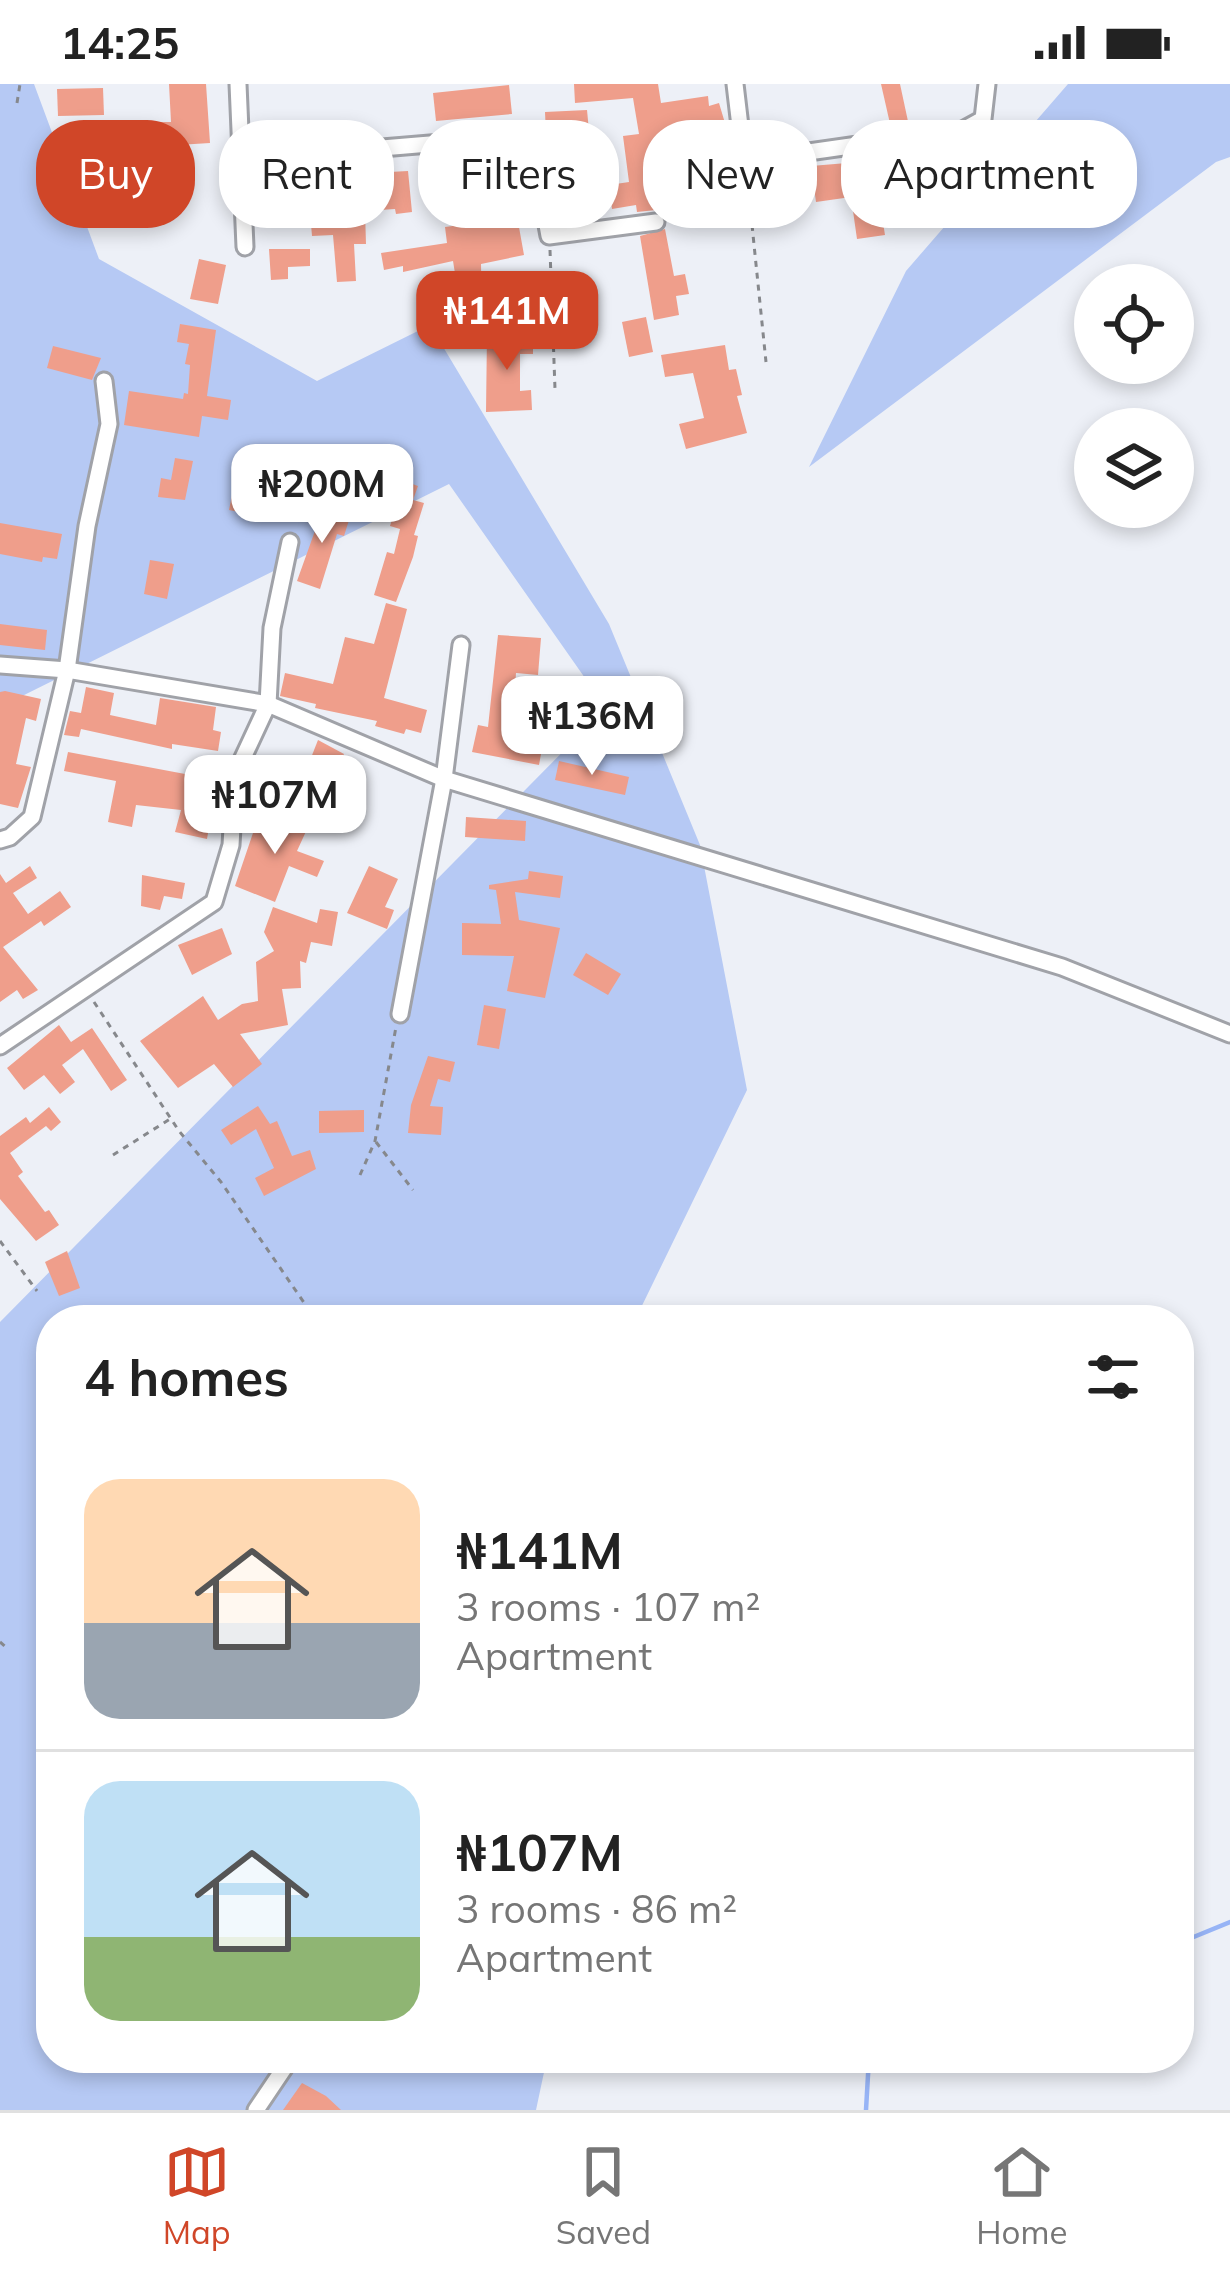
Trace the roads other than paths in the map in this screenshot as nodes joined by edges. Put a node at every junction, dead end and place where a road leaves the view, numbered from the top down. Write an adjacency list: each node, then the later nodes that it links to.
1 (238, 84): 8 (street)
2 (735, 84): 4 (street)
3 (987, 84): 6 (street)
4 (740, 120)
5 (394, 147): 7 (street)
6 (817, 151)
7 (643, 223)
8 (245, 247)
9 (104, 381): 13 (street)
10 (290, 542): 14 (street)
11 (461, 645): 15 (street)
12 (0, 665): 13 (street)
13 (67, 670): 14 (street); 16 (street)
14 (268, 704): 15 (street); 19 (street)
15 (444, 779): 17 (street); 18 (street)
16 (0, 840)
17 (400, 1014)
18 (1230, 1034)
19 (0, 1046)
20 (281, 2073): 21 (street)
21 (256, 2110)

